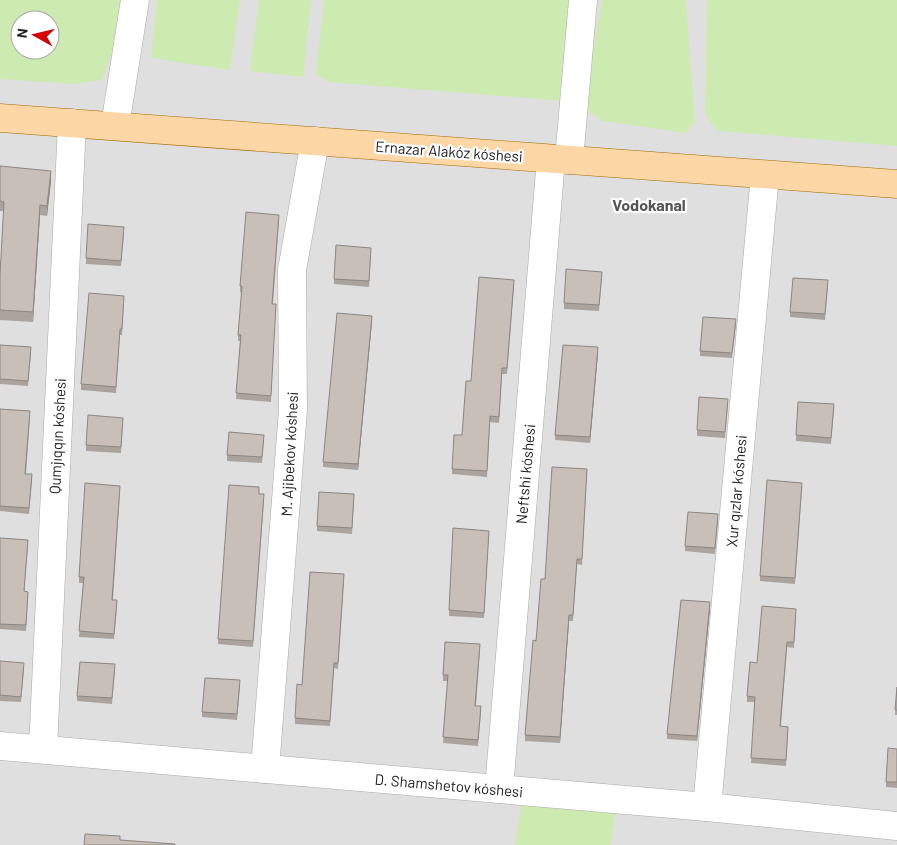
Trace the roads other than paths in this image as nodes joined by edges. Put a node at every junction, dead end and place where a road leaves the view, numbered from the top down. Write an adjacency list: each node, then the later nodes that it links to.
1 (135, 0): 5 (street)
2 (583, 0): 7 (street, Neftshi kóshesi)
3 (0, 118): 4 (main road, Ernazar Alakóz kóshesi)
4 (72, 123): 5 (main road, Ernazar Alakóz kóshesi); 11 (street, Qumjıqqın kóshesi)
5 (115, 126): 6 (main road, Ernazar Alakóz kóshesi)
6 (315, 141): 7 (main road, Ernazar Alakóz kóshesi); 12 (street, M. Ajibekov kóshesi)
7 (560, 160): 8 (main road, Ernazar Alakóz kóshesi); 13 (street, Neftshi kóshesi)
8 (765, 175): 9 (main road, Ernazar Alakóz kóshesi); 14 (street, Xur qızlar kóshesi)
9 (897, 184)
10 (0, 746): 11 (street, D. Shamshetov kóshesi)
11 (43, 749): 12 (street, D. Shamshetov kóshesi)
12 (266, 769): 13 (street, D. Shamshetov kóshesi)
13 (499, 789): 14 (street, D. Shamshetov kóshesi)
14 (707, 807): 15 (street, D. Shamshetov kóshesi)
15 (897, 826)

